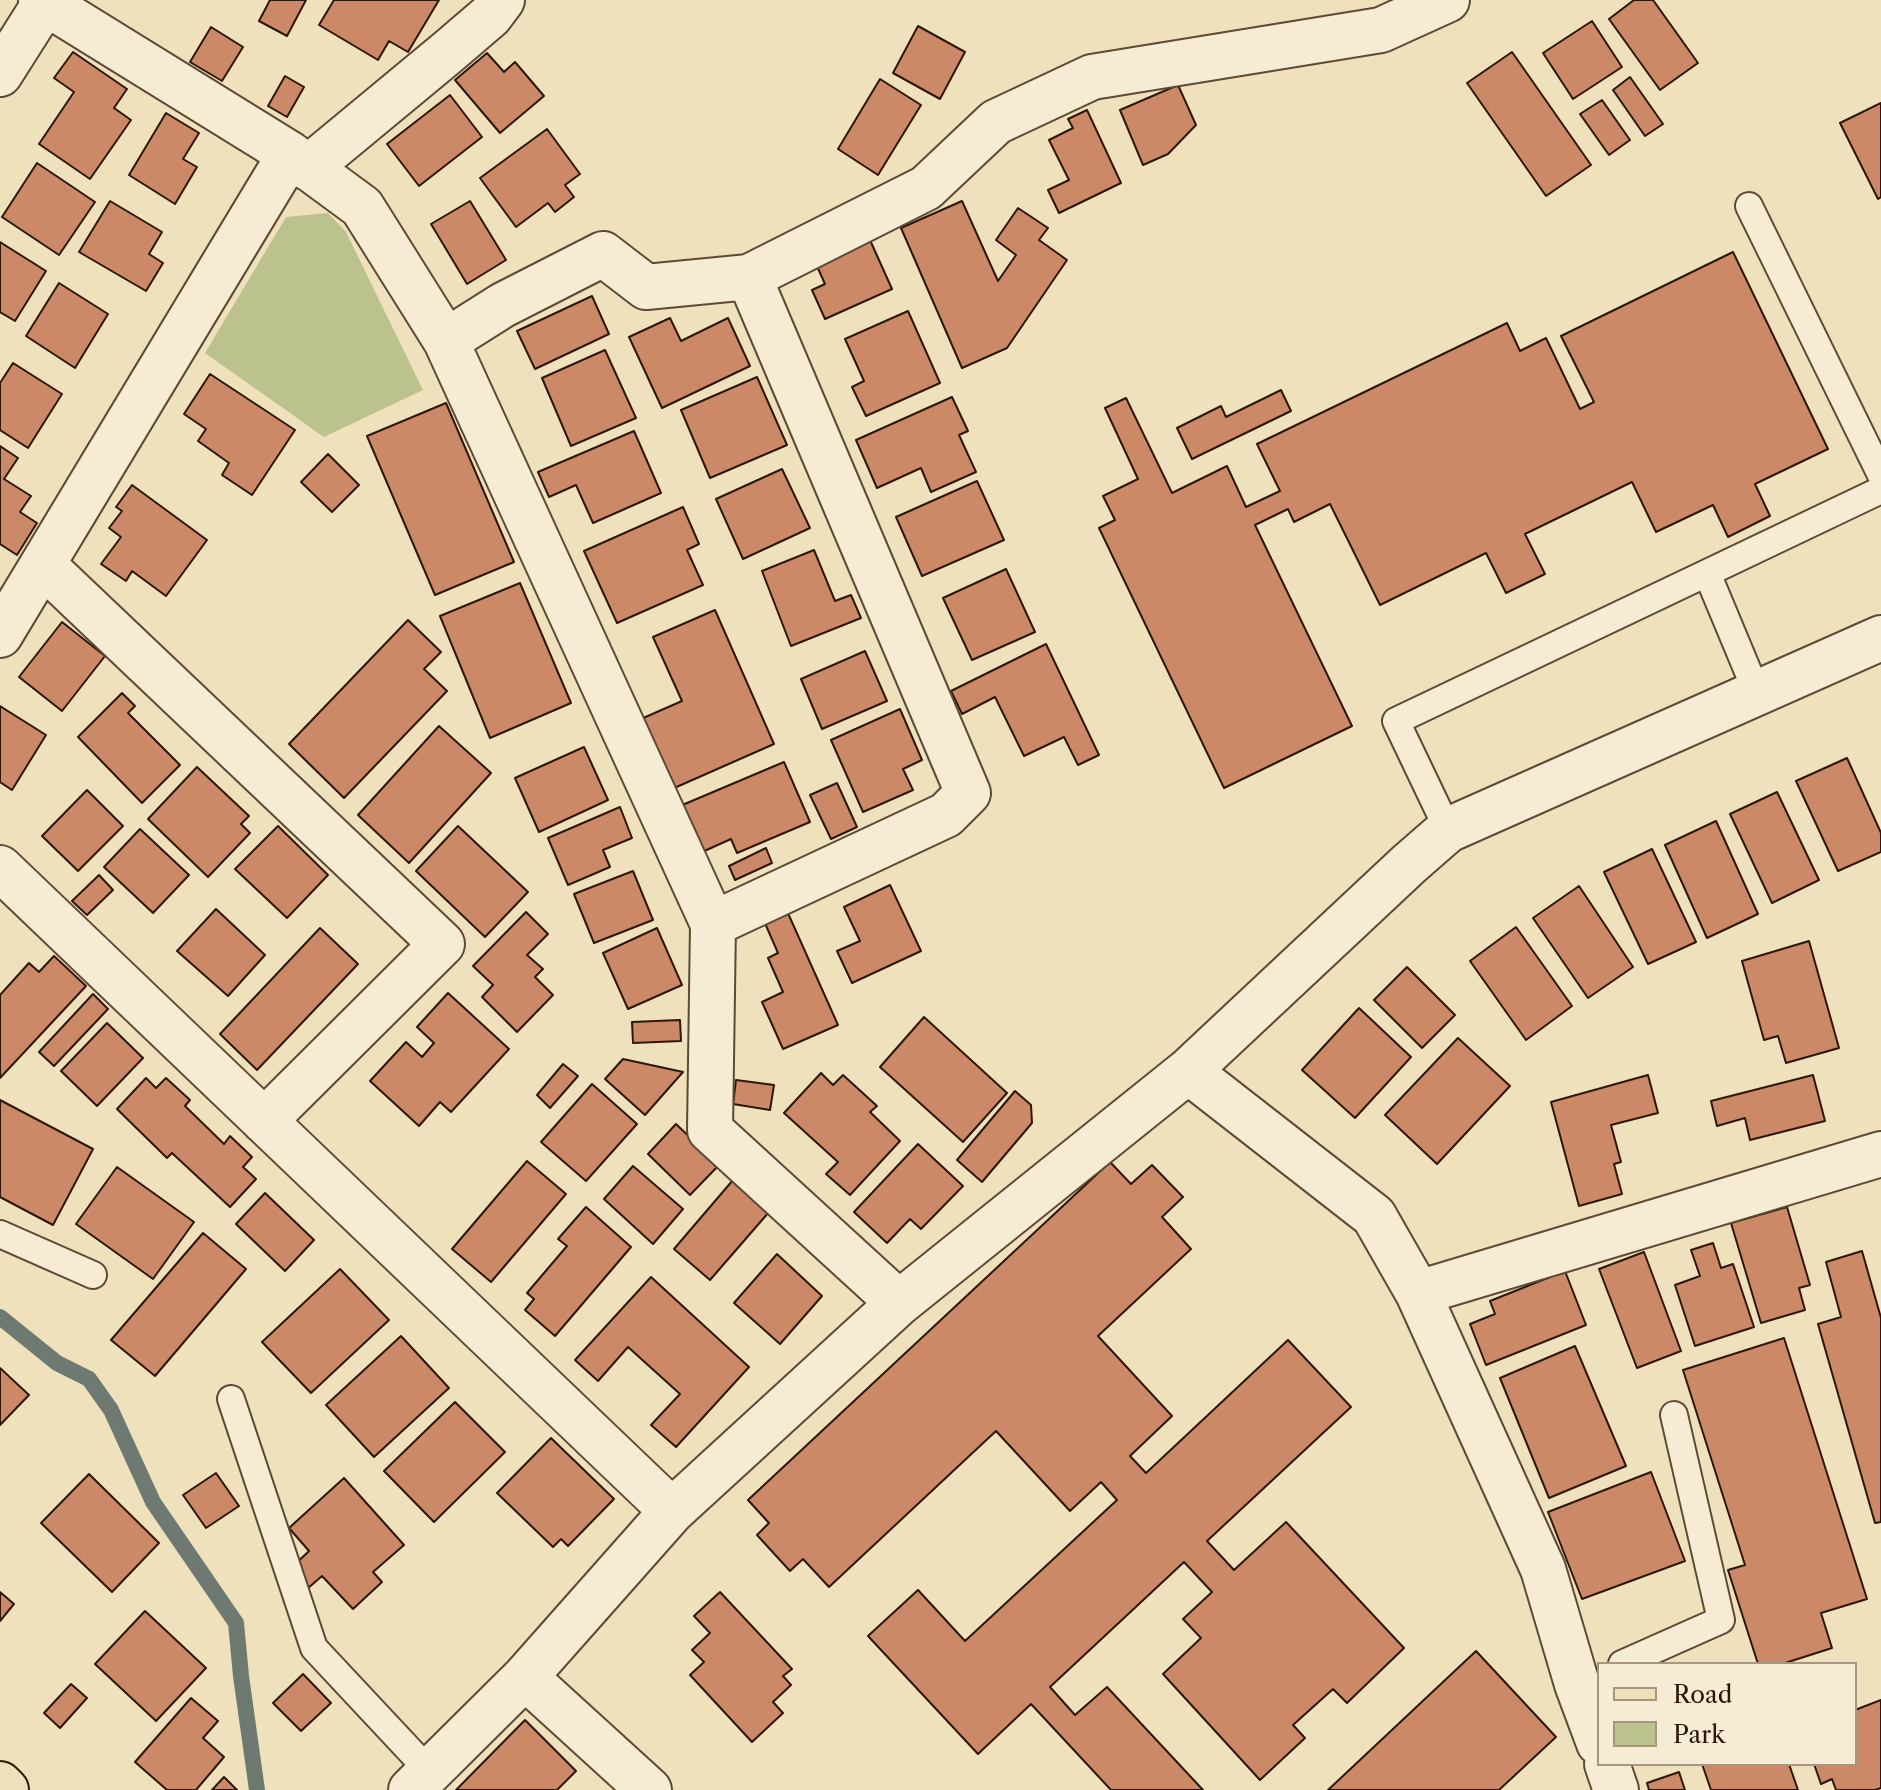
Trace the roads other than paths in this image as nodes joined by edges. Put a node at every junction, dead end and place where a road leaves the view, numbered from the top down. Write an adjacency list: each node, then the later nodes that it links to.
1 (502, 0): 5 (street)
2 (1447, 0): 7 (street)
3 (43, 1): 4 (street); 5 (street)
4 (0, 74)
5 (299, 161): 8 (street); 11 (street)
6 (1749, 206): 9 (lane)
7 (749, 277): 8 (street); 18 (street)
8 (446, 341): 18 (street)
9 (1881, 475)
10 (1881, 490): 12 (lane)
11 (43, 565): 13 (street); 20 (street)
12 (1707, 573): 15 (lane); 16 (lane)
13 (0, 635)
14 (1881, 638): 15 (street)
15 (1757, 693): 16 (street)
16 (1448, 830): 19 (street)
17 (0, 868): 20 (street)
18 (713, 924): 25 (street)
19 (1188, 1071): 24 (street); 25 (street)
20 (264, 1121): 28 (street)
21 (1881, 1154): 24 (street)
22 (0, 1234): 23 (lane)
23 (93, 1275)
24 (1418, 1293): 31 (street)
25 (899, 1303): 28 (street)
26 (231, 1399): 34 (lane)
27 (1674, 1415): 29 (lane)
28 (672, 1511): 30 (street)
29 (1626, 1662)
30 (525, 1677): 34 (street); 37 (street)
31 (1588, 1679): 32 (street)
32 (1597, 1731)
33 (1608, 1766): 38 (street)
34 (420, 1781)
35 (0, 1784): 36 (main road)
36 (6, 1790)
37 (649, 1790)
38 (1616, 1790)

